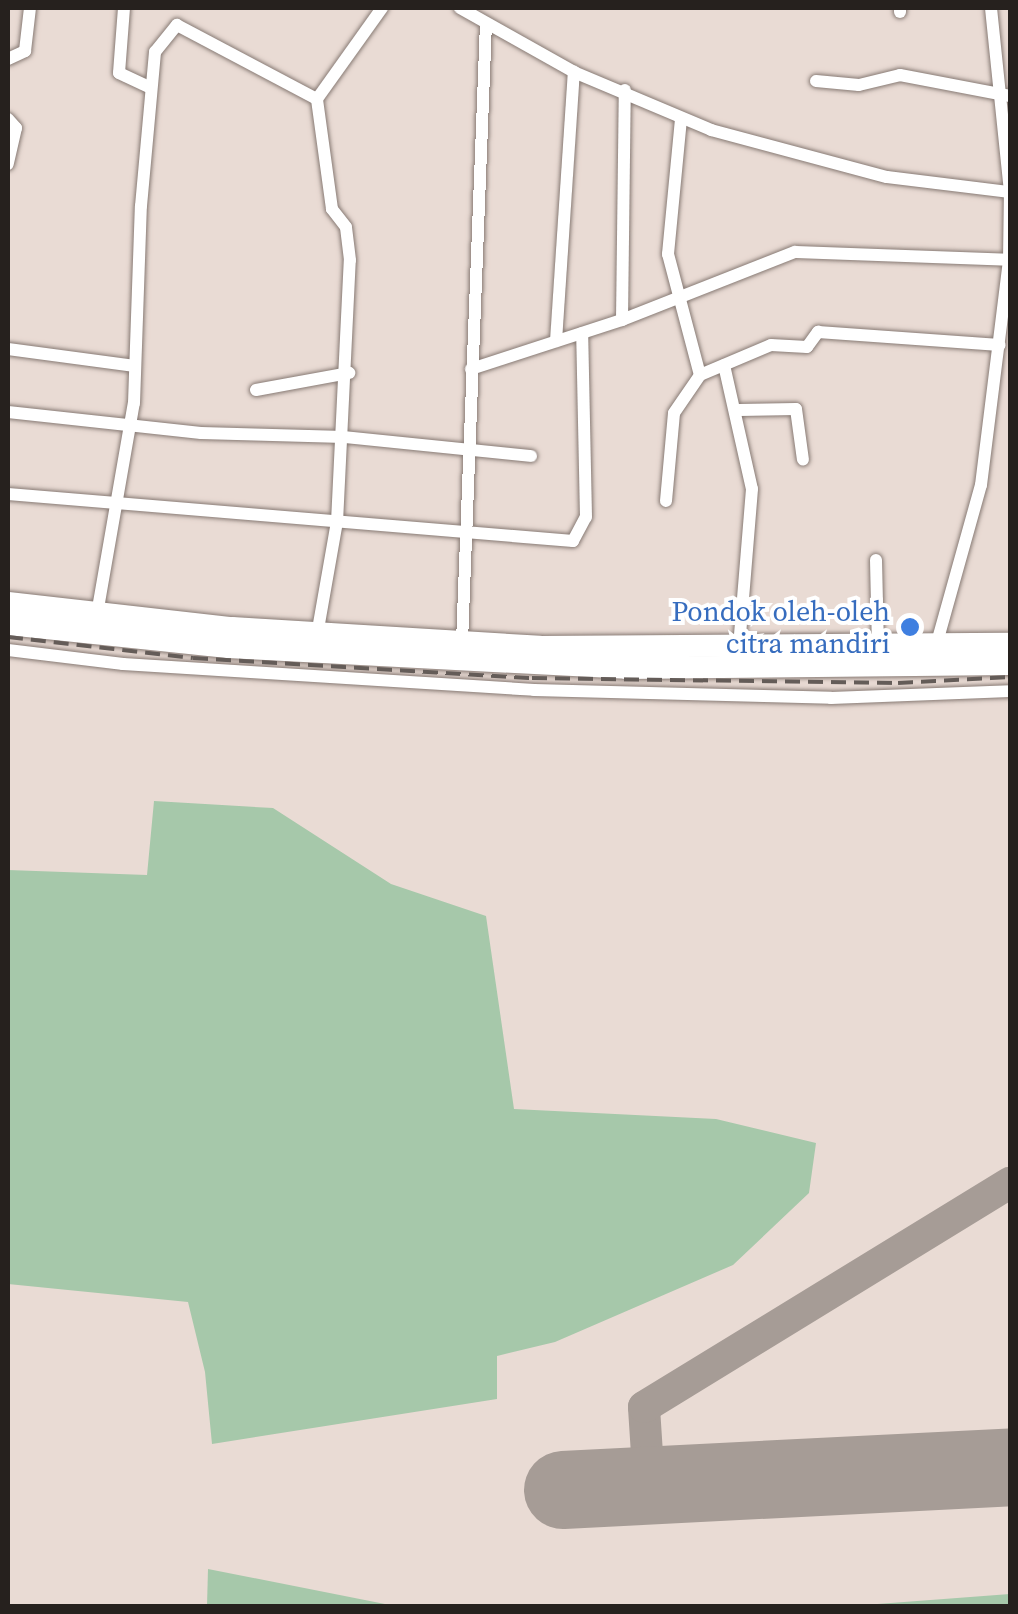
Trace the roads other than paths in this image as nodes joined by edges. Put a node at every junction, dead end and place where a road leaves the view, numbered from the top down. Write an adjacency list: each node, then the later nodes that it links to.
1 (30, 8): 7 (street)
2 (124, 8): 10 (street)
3 (382, 8): 13 (street)
4 (460, 8): 6 (street)
5 (991, 8): 12 (street)
6 (484, 17): 8 (street); 27 (street)
7 (8, 60)
8 (574, 72): 11 (street); 22 (street)
9 (816, 81): 12 (street)
10 (149, 87): 13 (street); 26 (street)
11 (624, 90): 15 (street); 20 (street)
12 (1007, 96): 17 (street)
13 (317, 99): 28 (street)
14 (8, 118): 16 (street)
15 (681, 119): 17 (street); 19 (street)
16 (8, 164)
17 (1010, 192): 18 (street)
18 (1009, 260): 19 (street); 23 (street)
19 (675, 296): 20 (street); 29 (street)
20 (622, 320): 21 (street)
21 (582, 333): 22 (street); 42 (street)
22 (556, 342): 27 (street)
23 (1000, 346): 25 (street); 51 (street)
24 (8, 350): 26 (street)
25 (724, 365): 29 (street); 31 (street)
26 (134, 366): 33 (street)
27 (471, 368): 35 (street)
28 (348, 373): 30 (street); 34 (street)
29 (700, 375): 39 (street)
30 (256, 390)
31 (739, 410): 37 (street); 53 (street)
32 (8, 412): 33 (street)
33 (130, 421): 34 (street); 40 (street)
34 (344, 437): 35 (street); 41 (street)
35 (469, 449): 36 (street); 42 (street)
36 (531, 456)
37 (803, 460)
38 (8, 494): 40 (street)
39 (666, 501)
40 (115, 507): 41 (street); 45 (street)
41 (338, 522): 42 (street); 48 (street)
42 (468, 532): 49 (street)
43 (876, 560): 54 (street)
44 (8, 603): 46 (highway)
45 (97, 614): 46 (highway); 48 (highway)
46 (42, 618): 47 (highway); 55 (highway)
47 (8, 624)
48 (317, 635): 49 (highway)
49 (462, 642): 55 (highway)
50 (1010, 644): 51 (highway)
51 (936, 647): 54 (highway)
52 (8, 650): 59 (street)
53 (738, 650): 54 (highway); 55 (highway)
54 (878, 650)
55 (538, 656): 57 (highway)
56 (1010, 664): 57 (highway)
57 (899, 668): 59 (street)
58 (1010, 692): 59 (street)
59 (898, 697)

